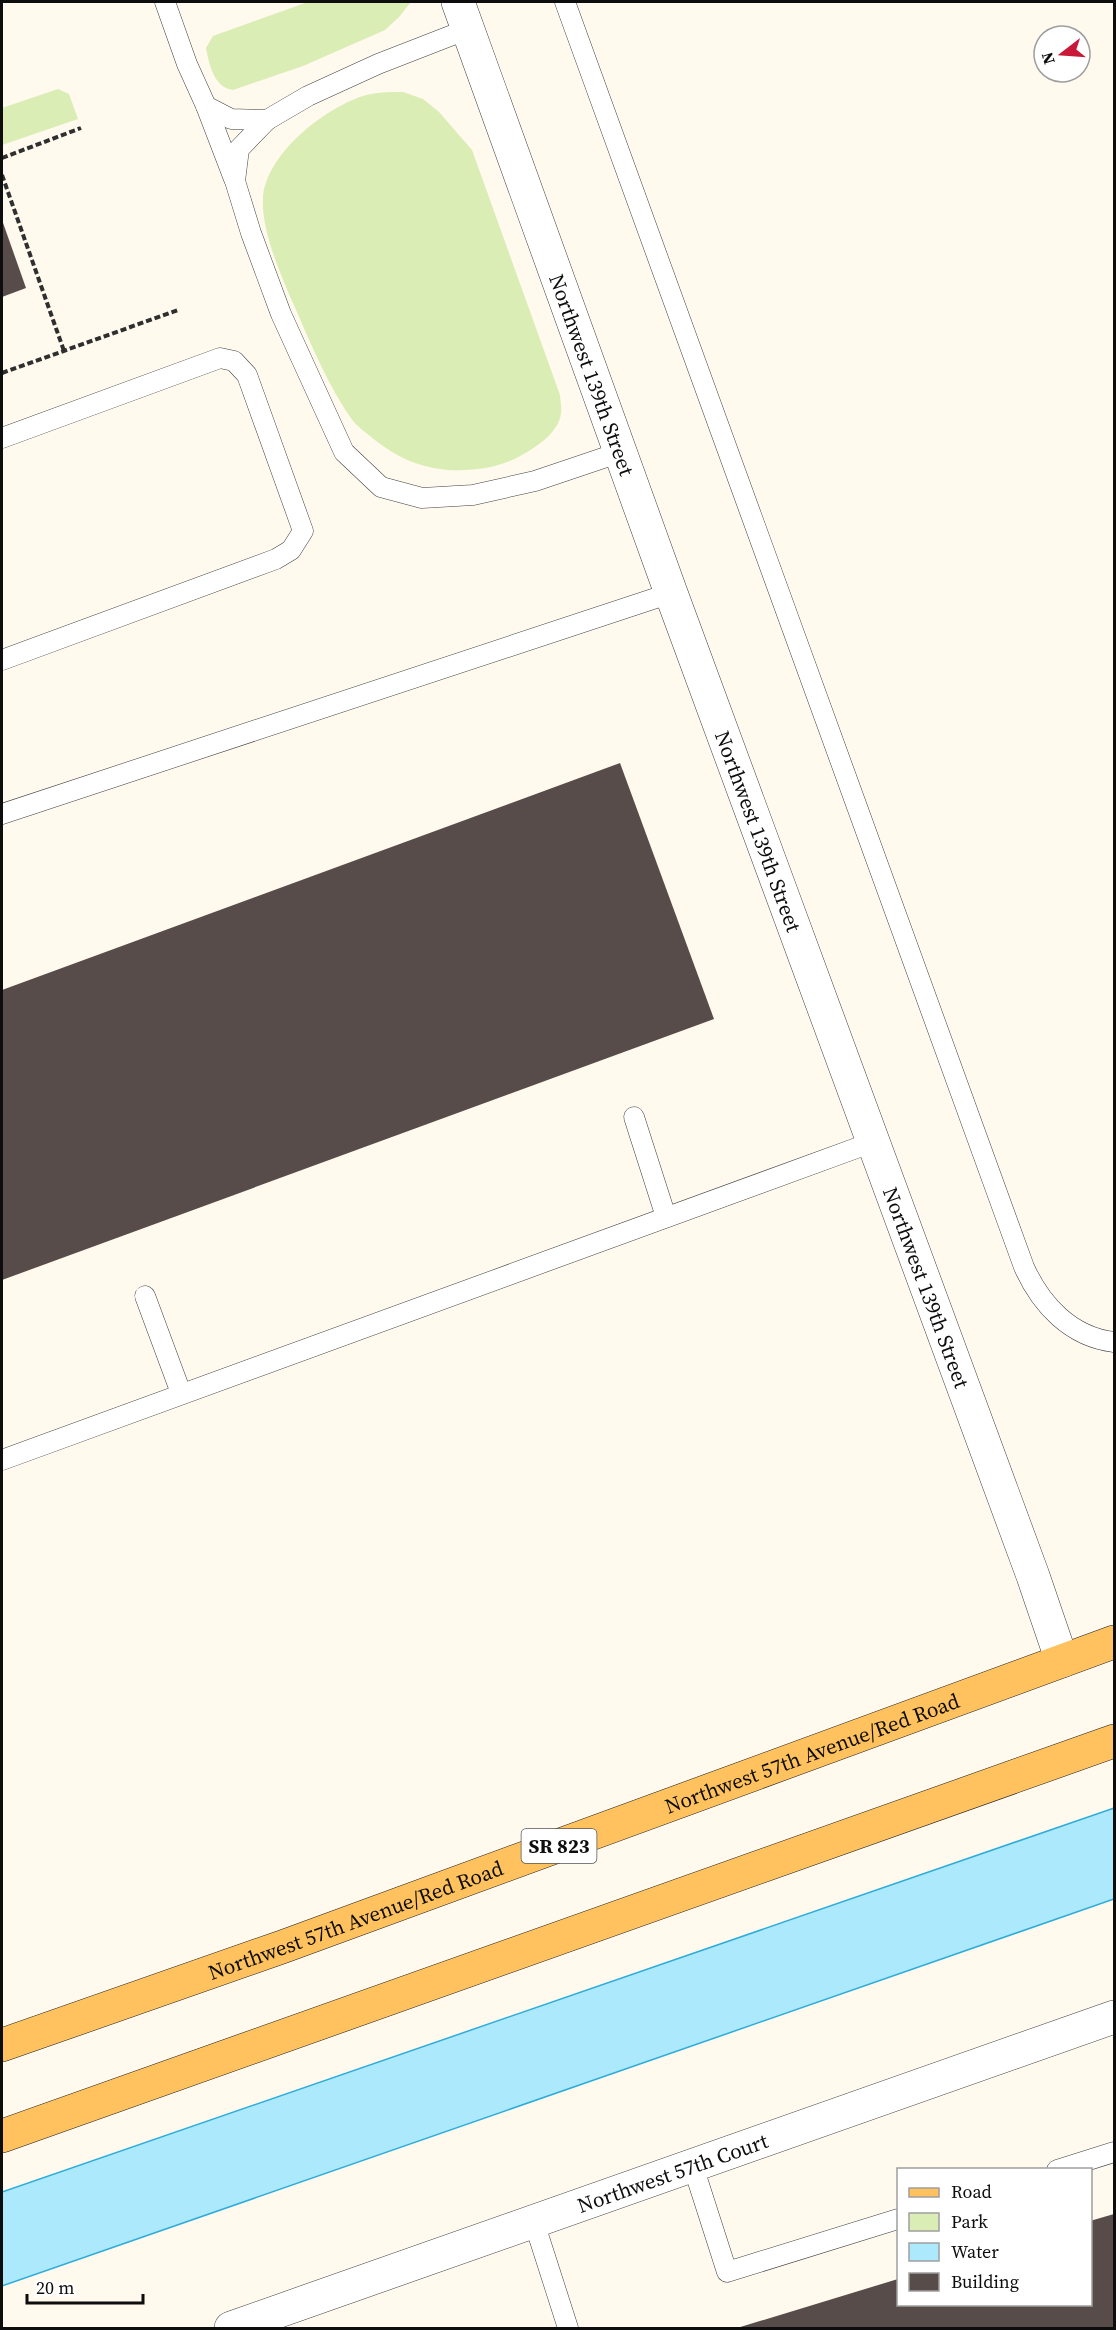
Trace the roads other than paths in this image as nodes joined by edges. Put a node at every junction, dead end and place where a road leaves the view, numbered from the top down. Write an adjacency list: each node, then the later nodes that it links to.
1 (165, 2): 4 (lane)
2 (565, 2): 16 (lane)
3 (463, 15): 5 (lane); 8 (street, Northwest 139th Street)
4 (206, 106): 5 (lane); 6 (lane)
5 (267, 120): 6 (lane)
6 (235, 182): 8 (lane)
7 (2, 438): 10 (lane)
8 (621, 452): 9 (street, Northwest 139th Street)
9 (671, 593): 11 (lane); 13 (street, Northwest 139th Street)
10 (2, 660)
11 (2, 814)
12 (634, 1117): 14 (lane)
13 (873, 1142): 14 (lane); 20 (street, Northwest 139th Street)
14 (666, 1217): 17 (lane)
15 (145, 1296): 17 (lane)
16 (1114, 1342)
17 (181, 1393): 18 (lane)
18 (2, 1460)
19 (1114, 1642): 20 (main road, Northwest 57th Avenue/Red Road / SR 823)
20 (1062, 1661): 23 (main road, Northwest 57th Avenue/Red Road / SR 823)
21 (1114, 1742): 24 (main road)
22 (1114, 2017): 26 (street, Northwest 57th Court)
23 (2, 2045)
24 (2, 2136)
25 (1114, 2152): 27 (lane)
26 (693, 2166): 28 (lane); 29 (street, Northwest 57th Court)
27 (1060, 2168)
28 (897, 2219)
29 (534, 2222): 30 (street, Northwest 57th Court); 31 (lane)
30 (231, 2328)
31 (568, 2328)

